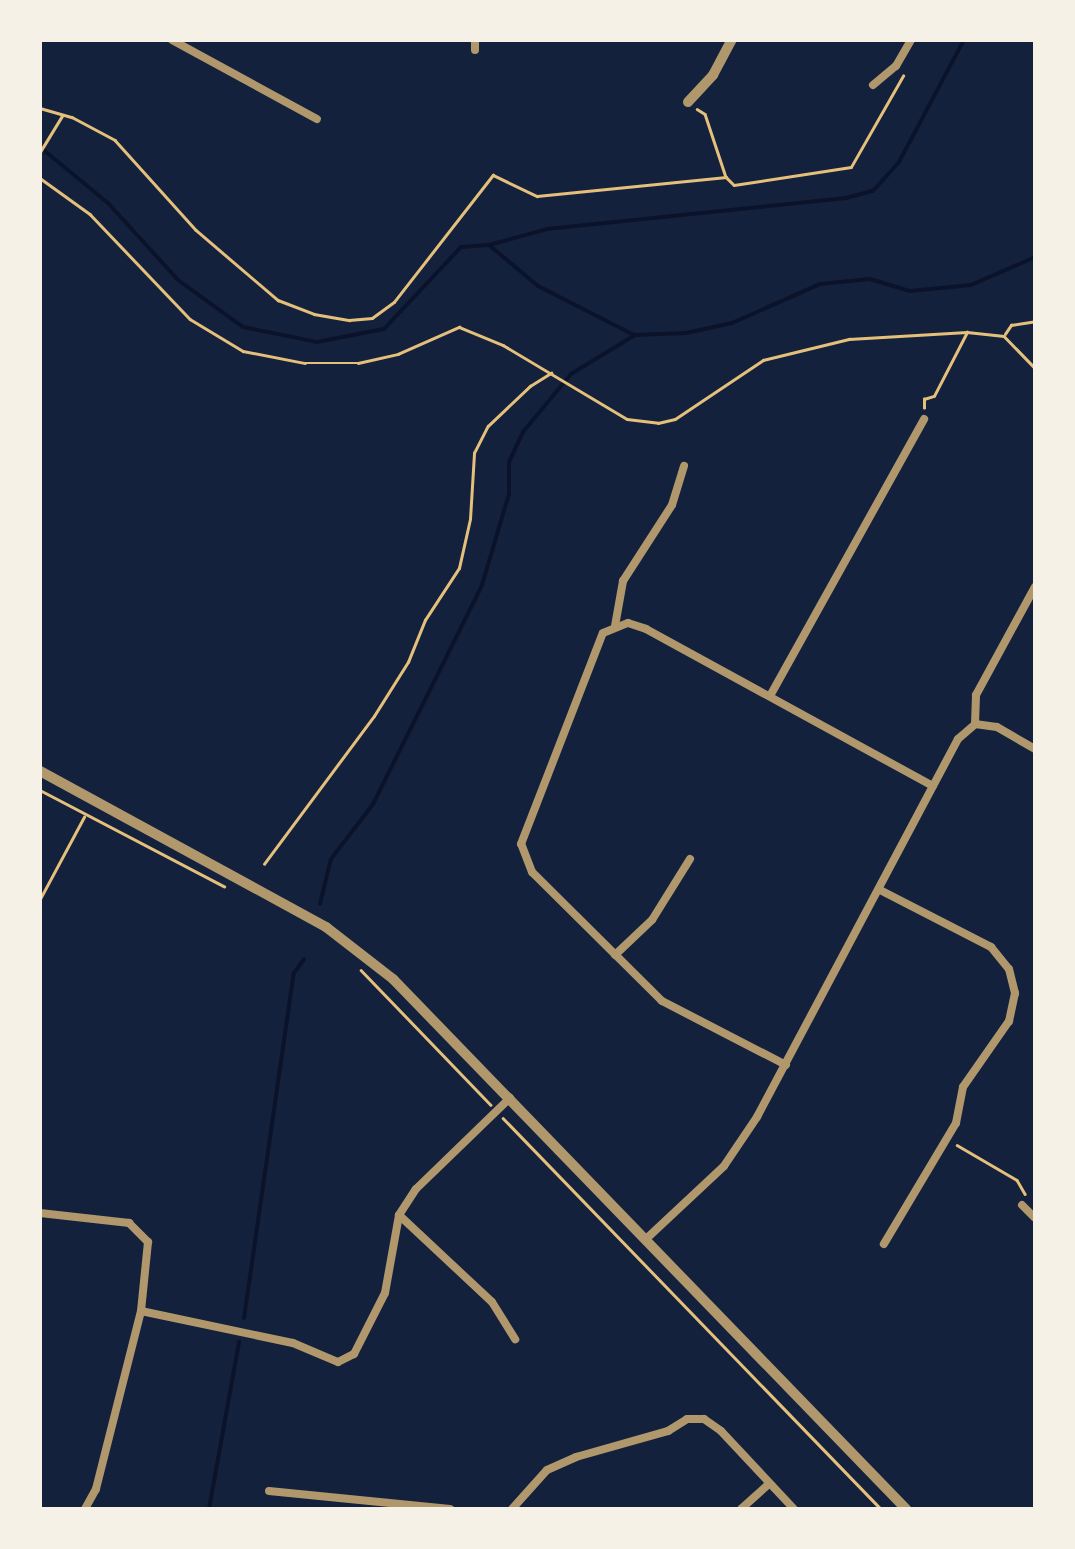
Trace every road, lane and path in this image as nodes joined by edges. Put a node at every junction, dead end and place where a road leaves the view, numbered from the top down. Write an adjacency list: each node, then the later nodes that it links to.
1 (172, 40): 9 (street)
2 (732, 40): 6 (street)
3 (911, 40): 5 (street)
4 (906, 70): 11 (path)
5 (873, 85)
6 (688, 102): 11 (path)
7 (40, 108): 8 (path)
8 (63, 115): 10 (path); 11 (path)
9 (317, 119)
10 (40, 152)
11 (726, 177)
12 (40, 178): 17 (path)
13 (1035, 321): 15 (path)
14 (967, 332): 15 (path); 17 (path); 18 (path)
15 (1004, 336): 16 (path)
16 (1035, 368)
17 (552, 372): 30 (path)
18 (924, 420): 22 (street)
19 (684, 466): 21 (street)
20 (1035, 587): 23 (street)
21 (616, 626): 22 (street); 34 (street)
22 (770, 696): 26 (street)
23 (975, 724): 24 (street); 26 (street)
24 (1035, 749)
25 (40, 771): 37 (street)
26 (933, 786): 32 (street)
27 (40, 790): 28 (path)
28 (85, 814): 31 (path); 33 (path)
29 (690, 859): 34 (street)
30 (264, 864)
31 (231, 887)
32 (880, 890): 36 (street); 39 (street)
33 (40, 900)
34 (615, 955): 36 (street)
35 (358, 967): 38 (path)
36 (786, 1065): 44 (street)
37 (510, 1098): 38 (street); 44 (street)
38 (497, 1111): 42 (street); 57 (path)
39 (946, 1138): 40 (path); 45 (street)
40 (1022, 1205): 43 (street)
41 (40, 1213): 46 (street)
42 (399, 1215): 46 (street); 47 (street)
43 (1035, 1218)
44 (645, 1240): 58 (street)
45 (884, 1244)
46 (141, 1311): 51 (street)
47 (515, 1339)
48 (769, 1484): 54 (street); 55 (street); 56 (street)
49 (269, 1491): 50 (street)
50 (345, 1498): 52 (street); 53 (street)
51 (86, 1509)
52 (340, 1509)
53 (446, 1509)
54 (512, 1509)
55 (741, 1509)
56 (794, 1509)
57 (881, 1509)
58 (906, 1509)

